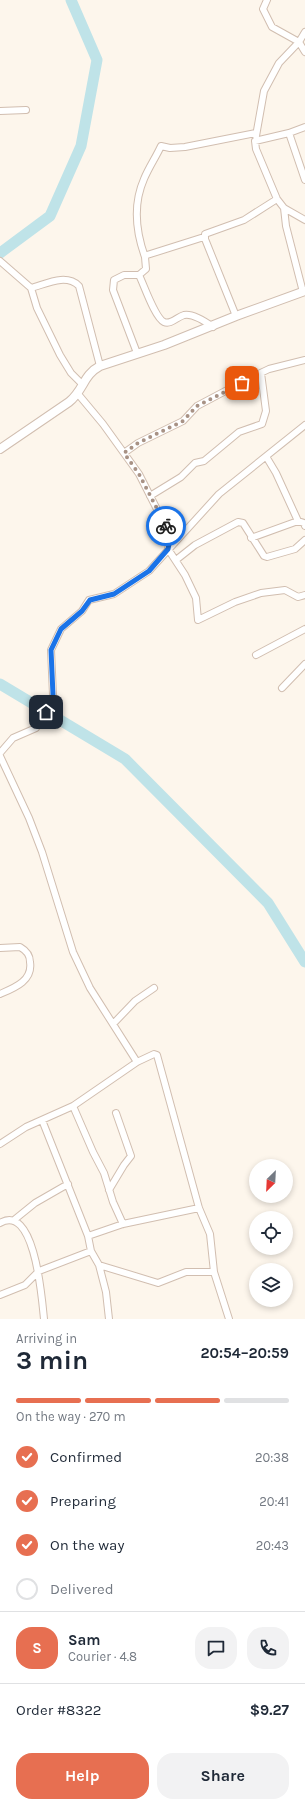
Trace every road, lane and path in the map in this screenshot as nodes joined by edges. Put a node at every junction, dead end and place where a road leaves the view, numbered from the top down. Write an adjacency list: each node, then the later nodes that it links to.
1 (267, 0): 3 (street)
2 (305, 32): 3 (street)
3 (299, 42): 4 (street); 8 (street)
4 (305, 52)
5 (26, 110): 6 (street)
6 (0, 111)
7 (305, 127): 9 (street)
8 (256, 133): 10 (street); 16 (street)
9 (289, 133): 10 (street); 11 (street)
10 (255, 141): 12 (street)
11 (305, 180)
12 (277, 199): 13 (street); 15 (street)
13 (284, 208): 14 (street); 20 (street)
14 (305, 220)
15 (204, 237): 16 (street); 21 (street)
16 (145, 258): 18 (street)
17 (0, 261): 19 (street)
18 (139, 275): 22 (street); 23 (street)
19 (31, 288): 25 (street); 27 (street)
20 (304, 291): 21 (street)
21 (236, 316): 22 (street)
22 (213, 326): 23 (street)
23 (137, 353): 25 (street)
24 (305, 360): 26 (street)
25 (100, 366): 27 (street)
26 (261, 373): 31 (street); 33 (street)
27 (83, 385): 28 (street)
28 (78, 394): 30 (street); 31 (street)
29 (304, 428): 32 (street)
30 (0, 449)
31 (124, 453): 33 (street)
32 (267, 458): 34 (street); 37 (street)
33 (150, 496): 37 (street)
34 (303, 523): 35 (street)
35 (251, 538): 36 (street); 38 (street)
36 (305, 540)
37 (168, 549): 38 (street); 44 (street)
38 (176, 560): 39 (street)
39 (305, 596)
40 (305, 629): 41 (street)
41 (256, 655)
42 (305, 664): 43 (street)
43 (282, 688)
44 (0, 753)
45 (0, 756): 49 (street)
46 (0, 948): 48 (street)
47 (154, 988): 49 (street)
48 (0, 994)
49 (113, 1024): 50 (street)
50 (137, 1062): 51 (street); 57 (street)
51 (74, 1106): 53 (street); 56 (street)
52 (116, 1113): 56 (street)
53 (42, 1120): 54 (street); 55 (street)
54 (0, 1144)
55 (68, 1184): 58 (street); 61 (street)
56 (109, 1190): 60 (street)
57 (199, 1208): 60 (street); 65 (street)
58 (14, 1220): 59 (street); 64 (street)
59 (0, 1222)
60 (123, 1224): 61 (street)
61 (88, 1236): 62 (street)
62 (91, 1251): 63 (street); 64 (street)
63 (99, 1265): 65 (street); 68 (street)
64 (39, 1271): 66 (street); 67 (street)
65 (214, 1272): 69 (street)
66 (0, 1295)
67 (44, 1319)
68 (109, 1319)
69 (229, 1319)

